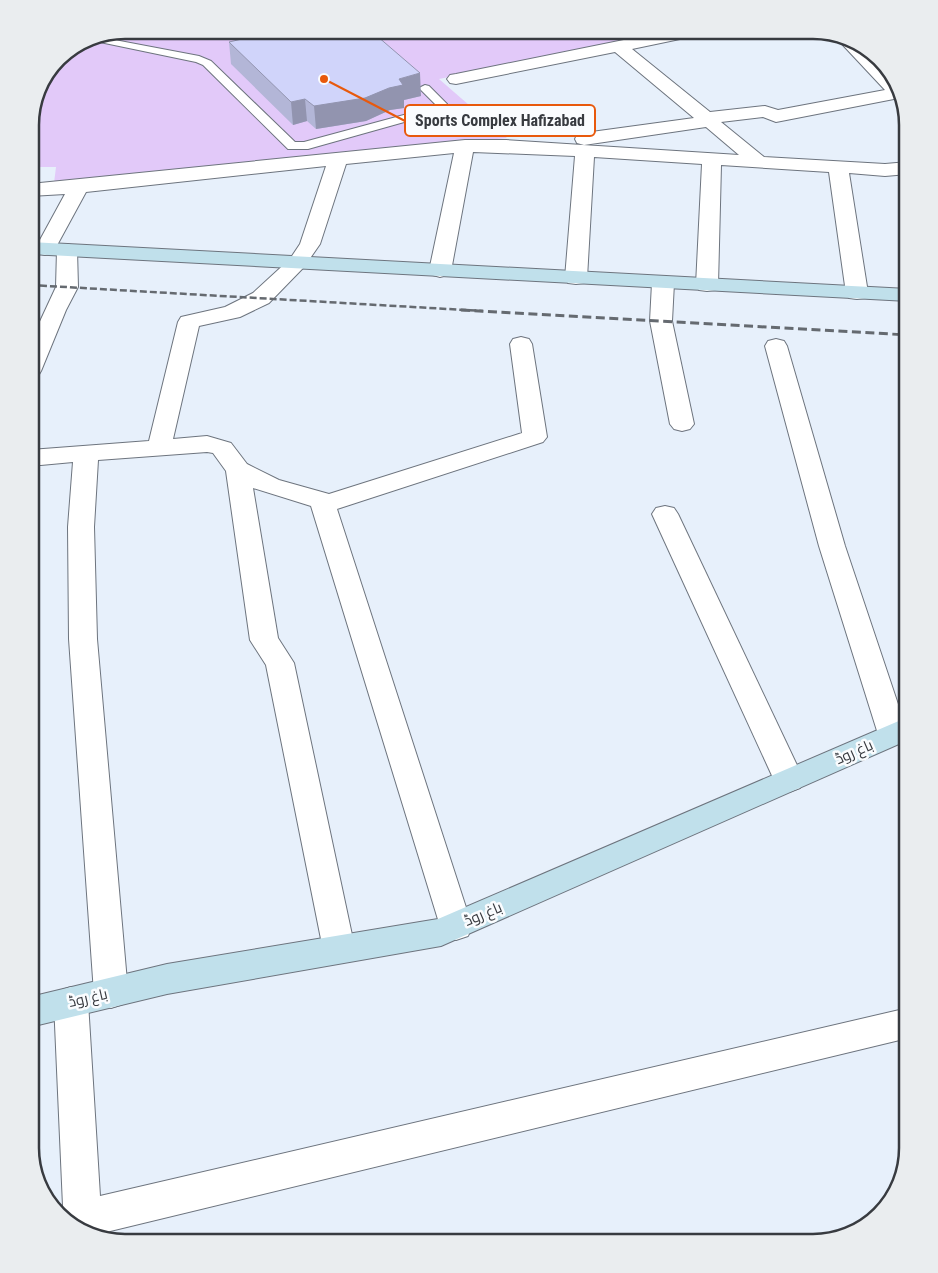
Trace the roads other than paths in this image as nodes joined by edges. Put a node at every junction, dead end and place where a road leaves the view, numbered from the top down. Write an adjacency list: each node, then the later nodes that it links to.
1 (653, 39): 3 (street)
2 (105, 41): 7 (lane)
3 (618, 46): 5 (street); 9 (street)
4 (860, 52): 6 (street)
5 (456, 79)
6 (888, 83)
7 (425, 88)
8 (894, 94): 9 (street)
9 (709, 119): 11 (street); 15 (street)
10 (465, 146): 11 (street); 14 (street); 24 (street)
11 (540, 148): 12 (street)
12 (585, 151): 13 (street); 25 (street)
13 (712, 159): 15 (street); 27 (street)
14 (338, 160): 18 (street); 23 (street)
15 (759, 162): 16 (street)
16 (838, 167): 17 (street); 28 (street)
17 (899, 169)
18 (79, 187): 19 (street); 20 (street)
19 (39, 191)
20 (39, 247)
21 (39, 248): 22 (street)
22 (67, 250): 23 (street); 32 (street)
23 (296, 263): 24 (street); 34 (street)
24 (440, 270): 25 (street)
25 (576, 278): 26 (street)
26 (663, 283): 27 (street); 33 (street)
27 (707, 285): 28 (street)
28 (857, 292): 29 (street)
29 (899, 294)
30 (521, 344): 38 (street)
31 (776, 346): 40 (street)
32 (39, 349)
33 (682, 424)
34 (159, 448): 35 (street); 37 (street)
35 (86, 453): 36 (street); 45 (street)
36 (39, 457)
37 (238, 470): 38 (street); 44 (street)
38 (322, 501): 43 (street)
39 (665, 514): 42 (street)
40 (899, 728)
41 (899, 731): 42 (street, باغ روڈ)
42 (789, 780): 43 (street, باغ روڈ)
43 (456, 926): 44 (street, باغ روڈ)
44 (339, 949): 45 (street, باغ روڈ)
45 (111, 993): 46 (street, باغ روڈ)
46 (71, 1002): 47 (street, باغ روڈ); 49 (street)
47 (39, 1010)
48 (899, 1025): 50 (street)
49 (79, 1221)
50 (83, 1223)

